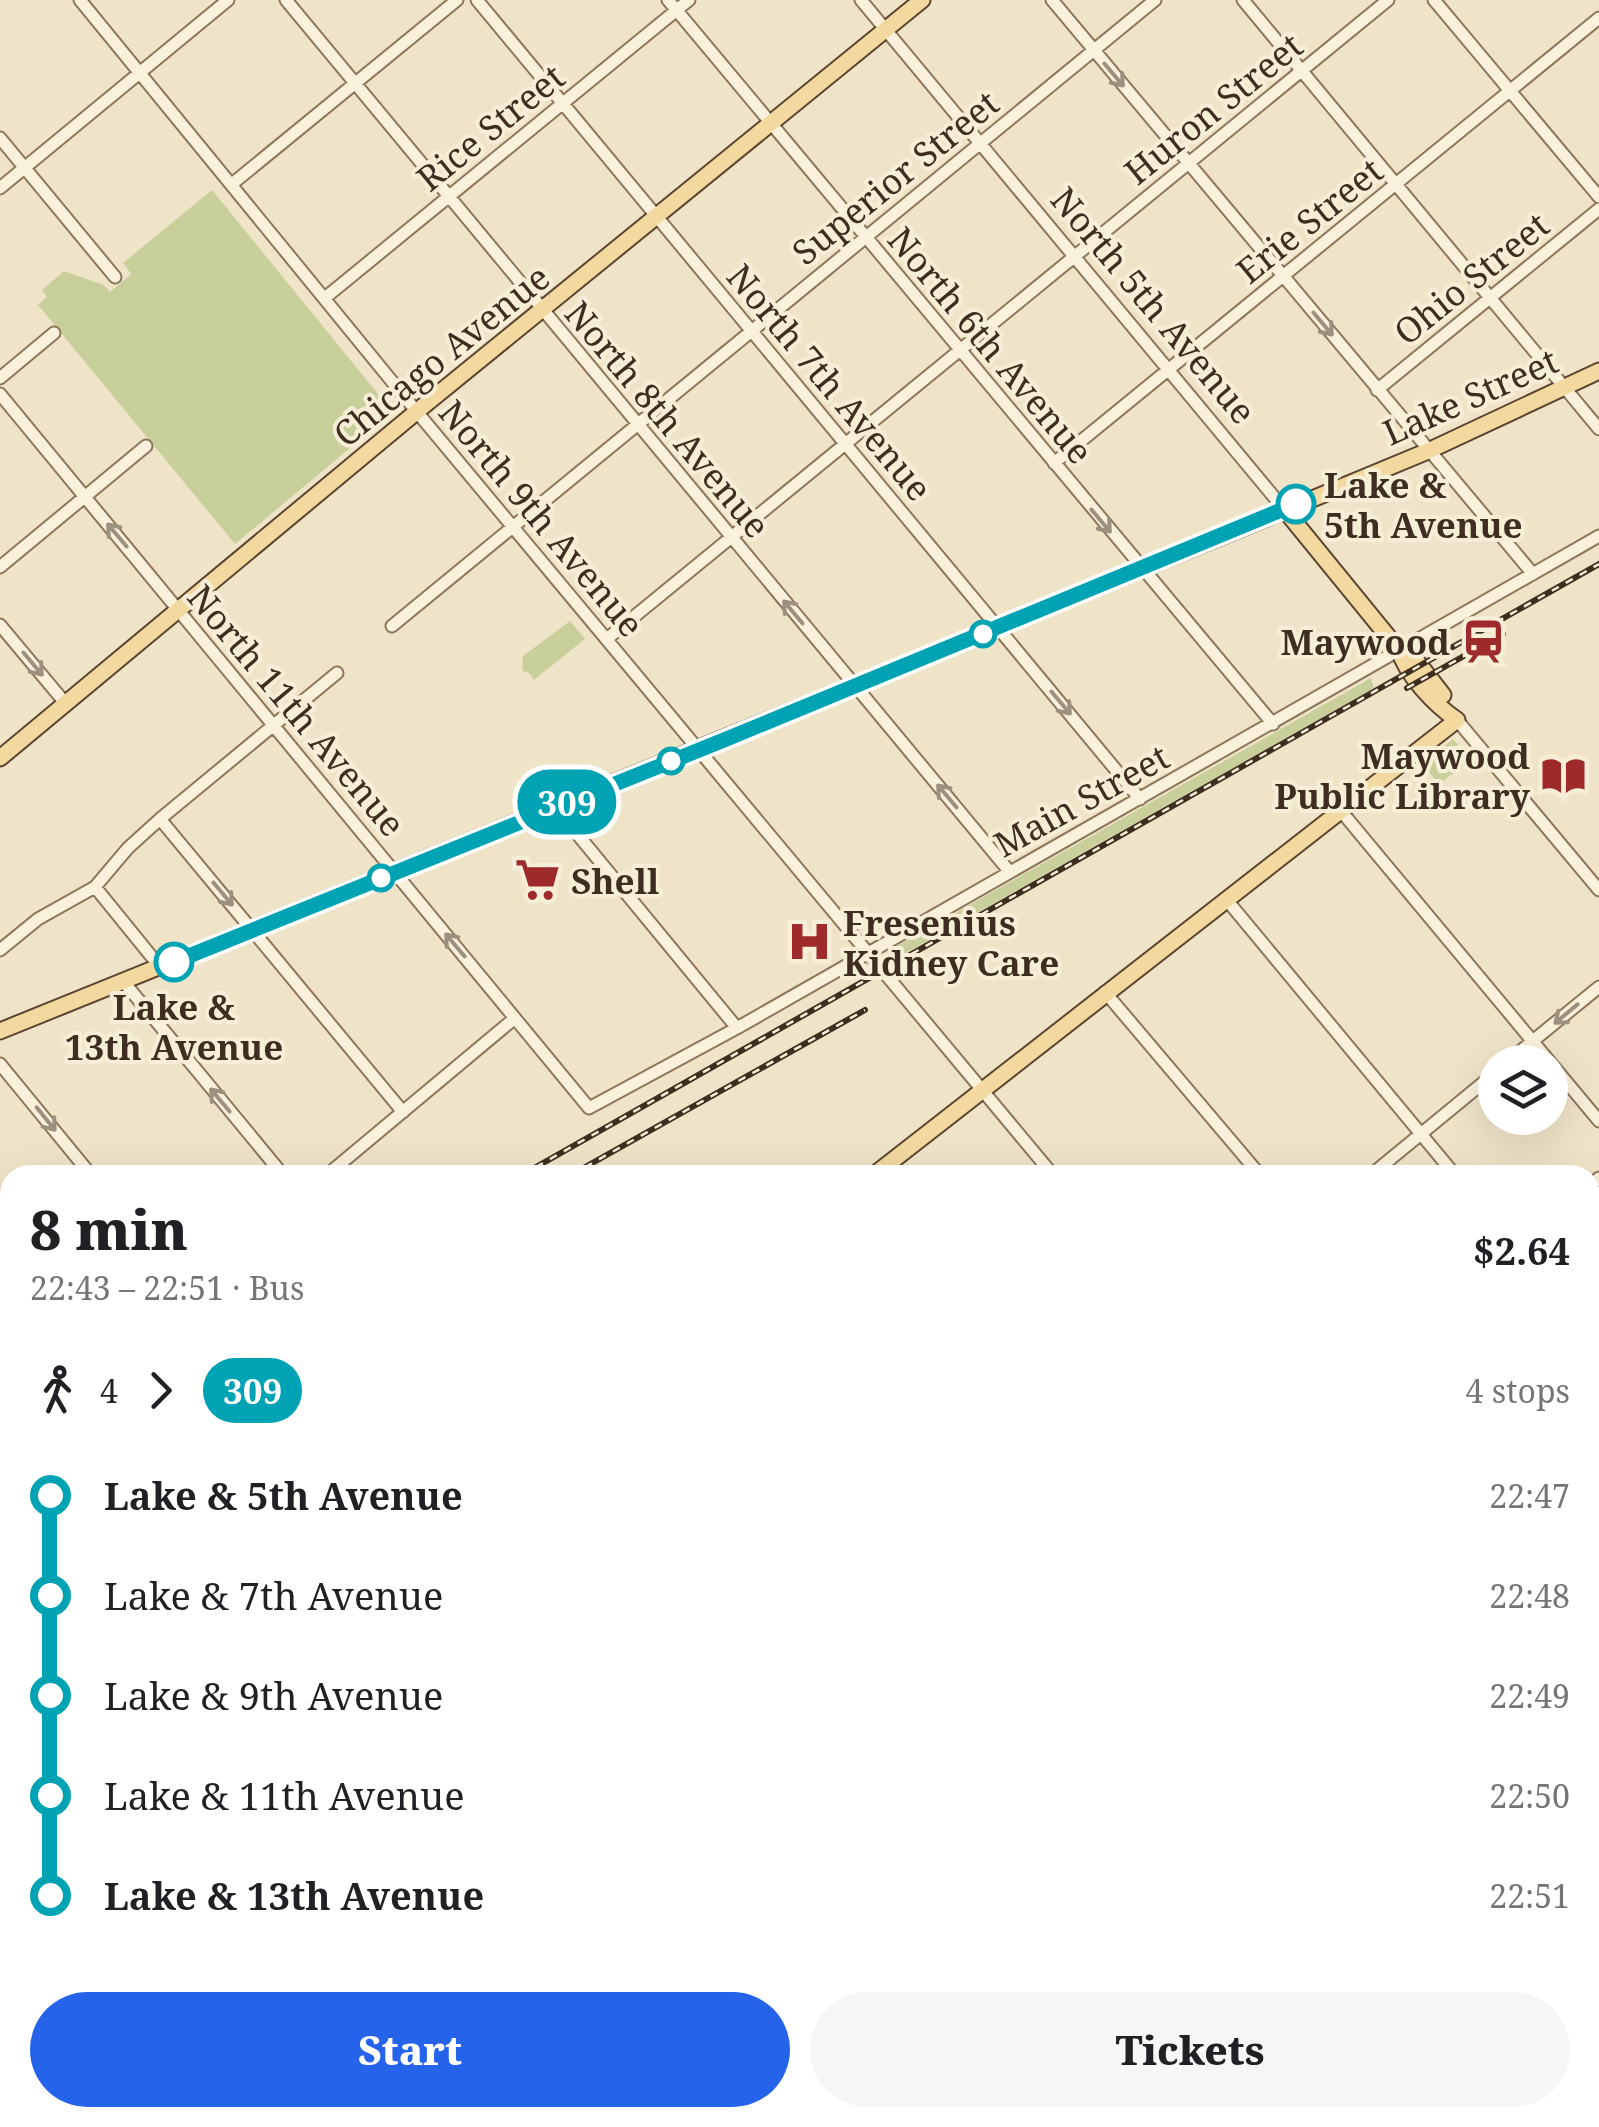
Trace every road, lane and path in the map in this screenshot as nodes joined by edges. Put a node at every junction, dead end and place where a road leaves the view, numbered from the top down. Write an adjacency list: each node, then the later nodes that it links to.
1 (80, 0): 19 (street, North 9th Avenue)
2 (228, 0): 19 (street)
3 (286, 0): 20 (street, North 8th Avenue)
4 (456, 0): 20 (street)
5 (477, 0): 22 (street, North 7th Avenue)
6 (689, 0): 14 (street, Rice Street)
7 (862, 0): 16 (street, North 5th Avenue)
8 (922, 0): 16 (main road, Chicago Avenue)
9 (1052, 0): 17 (street)
10 (1155, 0): 17 (street, Superior Street)
11 (1243, 0): 18 (street)
12 (1388, 0): 18 (street, Huron Street)
13 (1434, 0): 21 (street)
14 (672, 5): 22 (street, Rice Street); 23 (street, North 6th Avenue)
15 (1599, 18): 21 (street, Erie Street)
16 (886, 29): 23 (main road, Chicago Avenue); 25 (street, North 5th Avenue)
17 (1094, 50): 25 (street, Superior Street); 26 (street, one-way to 26)
18 (1302, 71): 26 (street, Huron Street); 29 (street)
19 (140, 73): 27 (street); 28 (street, North 9th Avenue)
20 (355, 83): 28 (street); 31 (street, North 8th Avenue)
21 (1510, 91): 29 (street, Erie Street); 32 (street)
22 (563, 103): 31 (street, Rice Street); 34 (street, North 7th Avenue)
23 (770, 123): 34 (main road, Chicago Avenue); 35 (street, North 6th Avenue)
24 (0, 138): 27 (street)
25 (980, 143): 35 (street, Superior Street); 36 (street, North 5th Avenue)
26 (1188, 163): 36 (street, Huron Street); 38 (street)
27 (24, 168): 30 (street); 37 (street)
28 (232, 184): 39 (street, North 9th Avenue)
29 (1396, 184): 38 (street, Erie Street); 40 (street)
30 (0, 188)
31 (449, 196): 39 (street, Rice Street); 41 (street, North 8th Avenue)
32 (1599, 197)
33 (1599, 209): 40 (street, Ohio Street)
34 (656, 216): 41 (main road, Chicago Avenue); 42 (street, North 7th Avenue)
35 (866, 237): 42 (street, Superior Street); 44 (street, North 6th Avenue)
36 (1074, 256): 44 (street, Huron Street); 45 (street, North 5th Avenue)
37 (115, 276)
38 (1283, 277): 45 (street, Erie Street); 49 (street, one-way to 49)
39 (326, 297): 51 (street, North 9th Avenue)
40 (1490, 298): 48 (street); 49 (street, Ohio Street)
41 (541, 310): 51 (main road, Chicago Avenue); 52 (street, North 8th Avenue)
42 (752, 330): 52 (street, Superior Street); 54 (street, North 7th Avenue)
43 (54, 333): 47 (street)
44 (960, 350): 54 (street, Huron Street); 57 (street, North 6th Avenue)
45 (1169, 370): 57 (street, Erie Street); 59 (street, North 5th Avenue)
46 (1599, 371): 48 (main road, Lake Street)
47 (0, 378)
48 (1564, 387): 53 (street); 56 (main road, Lake Street)
49 (1378, 390): 56 (street)
50 (0, 394): 58 (street, North 11th Avenue)
51 (417, 412): 60 (street, North 9th Avenue); 66 (main road, Chicago Avenue)
52 (636, 425): 60 (street, Superior Street); 62 (street, North 8th Avenue)
53 (1599, 429)
54 (846, 444): 62 (street, Huron Street); 69 (street, North 7th Avenue)
55 (146, 446): 58 (street)
56 (1428, 451): 59 (main road, Lake Street); 65 (street)
57 (1054, 464): 64 (street, North 6th Avenue, one-way to 64)
58 (85, 496): 63 (street); 66 (street, North 11th Avenue, one-way to 58)
59 (1284, 508): 64 (main road, Lake Street); 71 (main road, North 5th Avenue)
60 (514, 525): 68 (street, Superior Street); 70 (street, North 9th Avenue)
61 (1599, 536): 65 (street, Main Street)
62 (731, 538): 70 (street, Huron Street); 73 (street, North 8th Avenue, one-way to 62)
63 (0, 567)
64 (1141, 569): 69 (main road, Lake Street); 77 (street, North 6th Avenue)
65 (1532, 574): 71 (street, Main Street)
66 (179, 610): 74 (main road, Chicago Avenue); 76 (street, North 11th Avenue)
67 (0, 625): 74 (street, one-way to 74)
68 (392, 626)
69 (998, 628): 73 (main road, Lake Street); 80 (street, North 7th Avenue, one-way to 80)
70 (608, 638): 78 (street, North 9th Avenue)
71 (1399, 650): 75 (main road, North 5th Avenue); 77 (street, Main Street)
72 (336, 673): 76 (street)
73 (855, 686): 78 (main road, Lake Street); 84 (street, North 8th Avenue, one-way to 73)
74 (66, 704): 79 (main road, Chicago Avenue)
75 (1458, 720): 82 (main road); 87 (street)
76 (272, 724): 83 (street); 85 (street, North 11th Avenue)
77 (1273, 724): 80 (street, Main Street)
78 (700, 749): 81 (main road, Lake Street); 91 (street, North 9th Avenue)
79 (0, 758)
80 (1140, 798): 84 (street, Main Street)
81 (555, 808): 85 (main road, Lake Street); 97 (street)
82 (1341, 811): 88 (main road); 99 (street)
83 (160, 819): 86 (street); 89 (street, one-way to 89)
84 (1009, 871): 91 (street, Main Street)
85 (396, 873): 89 (main road, Lake Street); 96 (street, North 11th Avenue, one-way to 85)
86 (95, 886): 90 (street); 92 (street)
87 (1599, 890)
88 (1226, 899): 95 (main road); 107 (street)
89 (253, 930): 92 (main road, Lake Street); 105 (street)
90 (0, 950)
91 (868, 951): 97 (street, Main Street); 103 (street, North 9th Avenue)
92 (160, 967): 93 (main road, Lake Street)
93 (123, 981): 98 (main road, Lake Street); 109 (street, one-way to 93)
94 (1599, 987): 99 (street, one-way to 99)
95 (1105, 992): 103 (main road); 113 (street)
96 (515, 1018): 104 (street, North 11th Avenue); 105 (street)
97 (737, 1028): 104 (street, Main Street)
98 (0, 1031)
99 (1533, 1042): 100 (street); 106 (street)
100 (1529, 1045)
101 (0, 1064): 108 (street, one-way to 108)
102 (1478, 1087): 107 (street)
103 (982, 1089): 111 (main road); 112 (street, North 9th Avenue)
104 (589, 1108)
105 (403, 1112): 110 (street)
106 (1599, 1122)
107 (1421, 1134): 114 (street); 115 (street)
108 (83, 1165)
109 (274, 1165)
110 (338, 1165)
111 (887, 1165)
112 (1045, 1165)
113 (1252, 1165)
114 (1383, 1165)
115 (1447, 1165)

